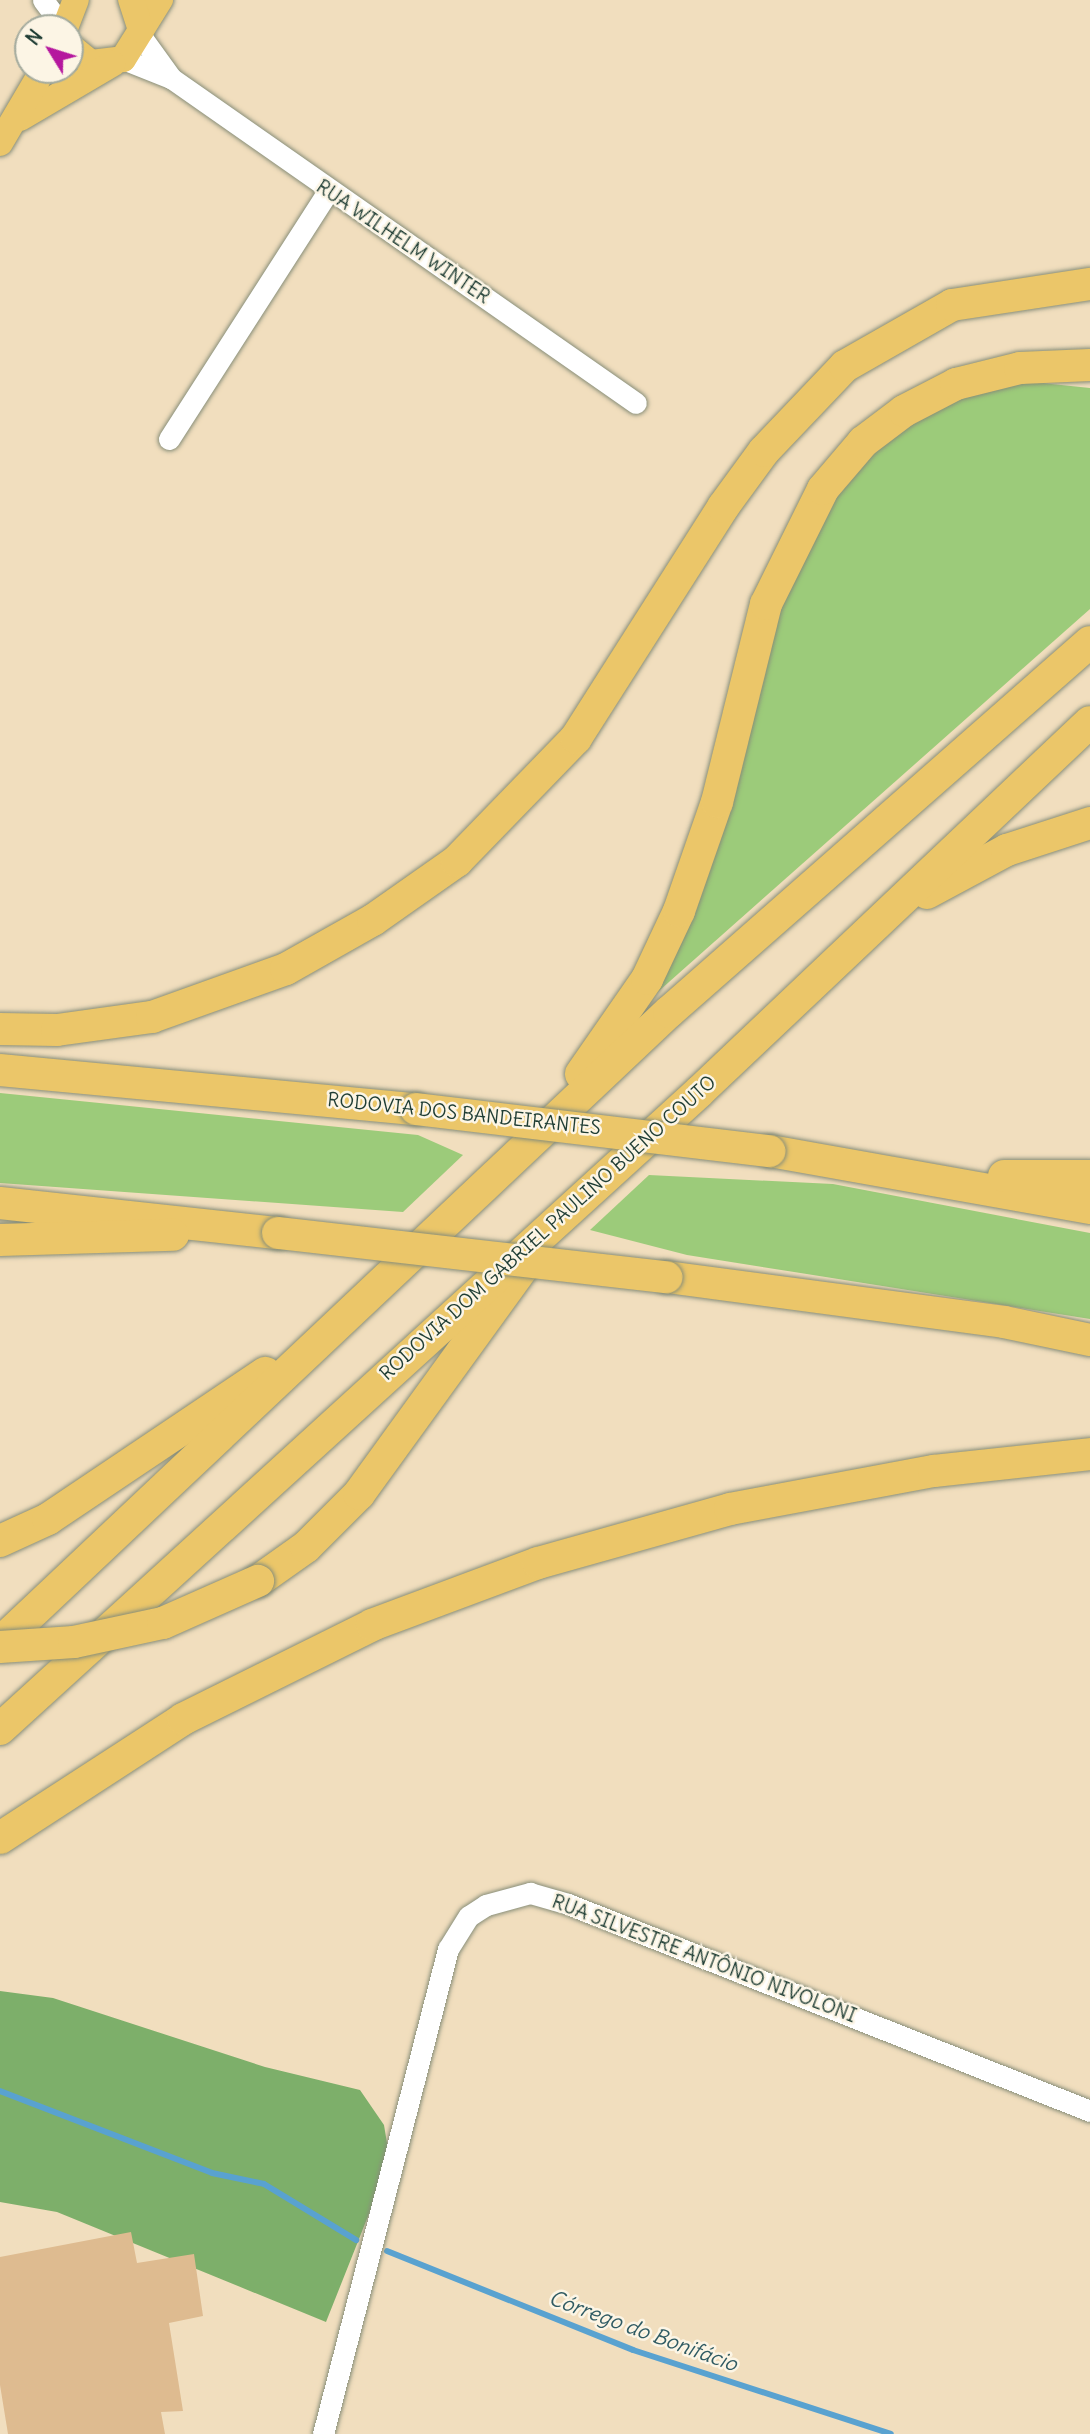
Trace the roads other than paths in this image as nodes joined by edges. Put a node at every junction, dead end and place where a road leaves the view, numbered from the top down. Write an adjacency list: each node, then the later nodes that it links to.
1 (43, 0): 4 (street)
2 (131, 0): 5 (main road)
3 (160, 0): 5 (main road)
4 (54, 14)
5 (141, 33): 7 (main road); 8 (street, RUA WILHELM WINTER)
6 (84, 58): 7 (main road)
7 (119, 61): 8 (street, RUA WILHELM WINTER); 10 (main road)
8 (171, 78): 12 (street, RUA WILHELM WINTER)
9 (36, 84): 10 (main road)
10 (20, 118): 11 (main road)
11 (0, 143)
12 (328, 191): 15 (street, RUA WILHELM WINTER); 16 (street)
13 (1090, 284): 21 (highway)
14 (1090, 365): 25 (highway)
15 (636, 403)
16 (169, 439)
17 (1090, 642): 25 (highway)
18 (1090, 722): 20 (highway, RODOVIA DOM GABRIEL PAULINO BUENO COUTO)
19 (1090, 823): 20 (highway)
20 (895, 910): 28 (highway, RODOVIA DOM GABRIEL PAULINO BUENO COUTO)
21 (0, 1029)
22 (0, 1070): 23 (highway, RODOVIA DOS BANDEIRANTES, bridge)
23 (930, 1175): 24 (highway); 27 (highway, RODOVIA DOS BANDEIRANTES)
24 (1090, 1176)
25 (492, 1182): 31 (highway)
26 (0, 1203): 29 (highway)
27 (1090, 1208)
28 (559, 1218): 35 (highway, bridge); 36 (highway, RODOVIA DOM GABRIEL PAULINO BUENO COUTO)
29 (237, 1227): 30 (highway); 32 (highway, bridge)
30 (0, 1240)
31 (366, 1301): 34 (highway); 35 (highway)
32 (1090, 1340)
33 (1090, 1454): 37 (highway)
34 (0, 1541)
35 (0, 1645)
36 (0, 1728)
37 (0, 1838)
38 (1090, 2111): 39 (street, RUA SILVESTRE ANTÔNIO NIVOLONI)
39 (323, 2434)

